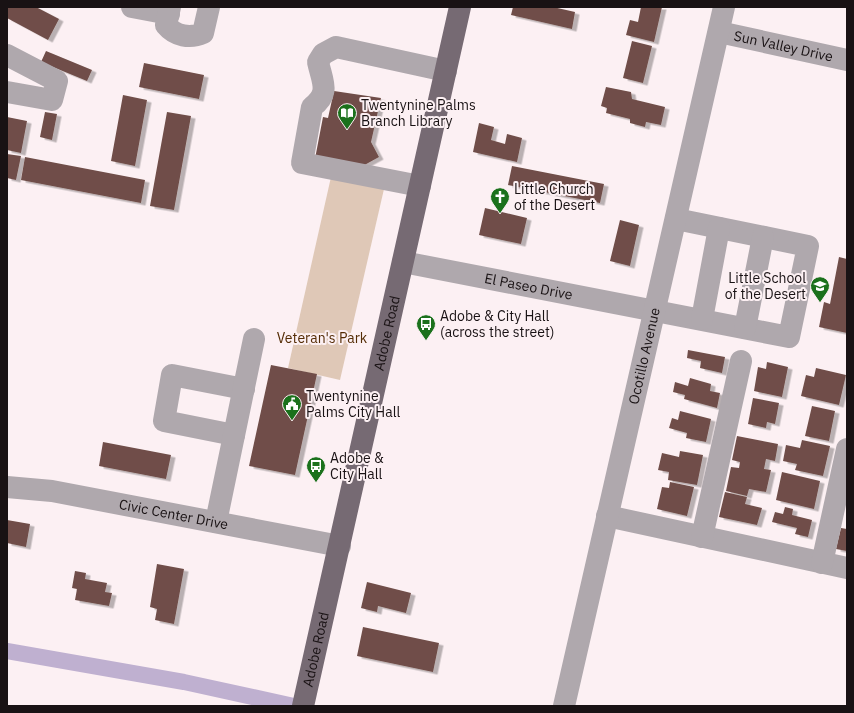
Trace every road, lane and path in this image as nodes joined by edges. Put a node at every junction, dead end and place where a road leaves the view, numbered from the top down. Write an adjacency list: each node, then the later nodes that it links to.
1 (132, 7): 5 (street)
2 (209, 7): 5 (street)
3 (460, 7): 9 (main road, Adobe Road)
4 (724, 7): 6 (street, Ocotillo Avenue)
5 (169, 10)
6 (719, 32): 8 (street, Sun Valley Drive); 12 (street, Ocotillo Avenue)
7 (7, 54): 10 (street)
8 (847, 60)
9 (446, 71): 11 (main road, Adobe Road); 11 (street)
10 (7, 92)
11 (420, 186): 15 (main road, Adobe Road)
12 (676, 219): 13 (street); 16 (street, Ocotillo Avenue)
13 (719, 228): 14 (street); 17 (street)
14 (763, 237): 18 (street); 18 (street, El Paseo Drive)
15 (403, 262): 16 (street, El Paseo Drive); 28 (main road, Adobe Road)
16 (654, 310): 17 (street, El Paseo Drive); 25 (street, Ocotillo Avenue)
17 (702, 319): 18 (street, El Paseo Drive)
18 (745, 328)
19 (254, 339): 21 (street)
20 (741, 361): 27 (street)
21 (244, 389): 22 (street); 22 (street)
22 (234, 435): 26 (street)
23 (847, 449): 29 (street)
24 (7, 487): 26 (street, Civic Center Drive)
25 (607, 516): 27 (street); 32 (street, Ocotillo Avenue)
26 (216, 522): 28 (street, Civic Center Drive)
27 (702, 537): 29 (street)
28 (340, 546): 31 (main road, Adobe Road)
29 (822, 563): 30 (street)
30 (847, 568)
31 (305, 697)
32 (564, 706)

